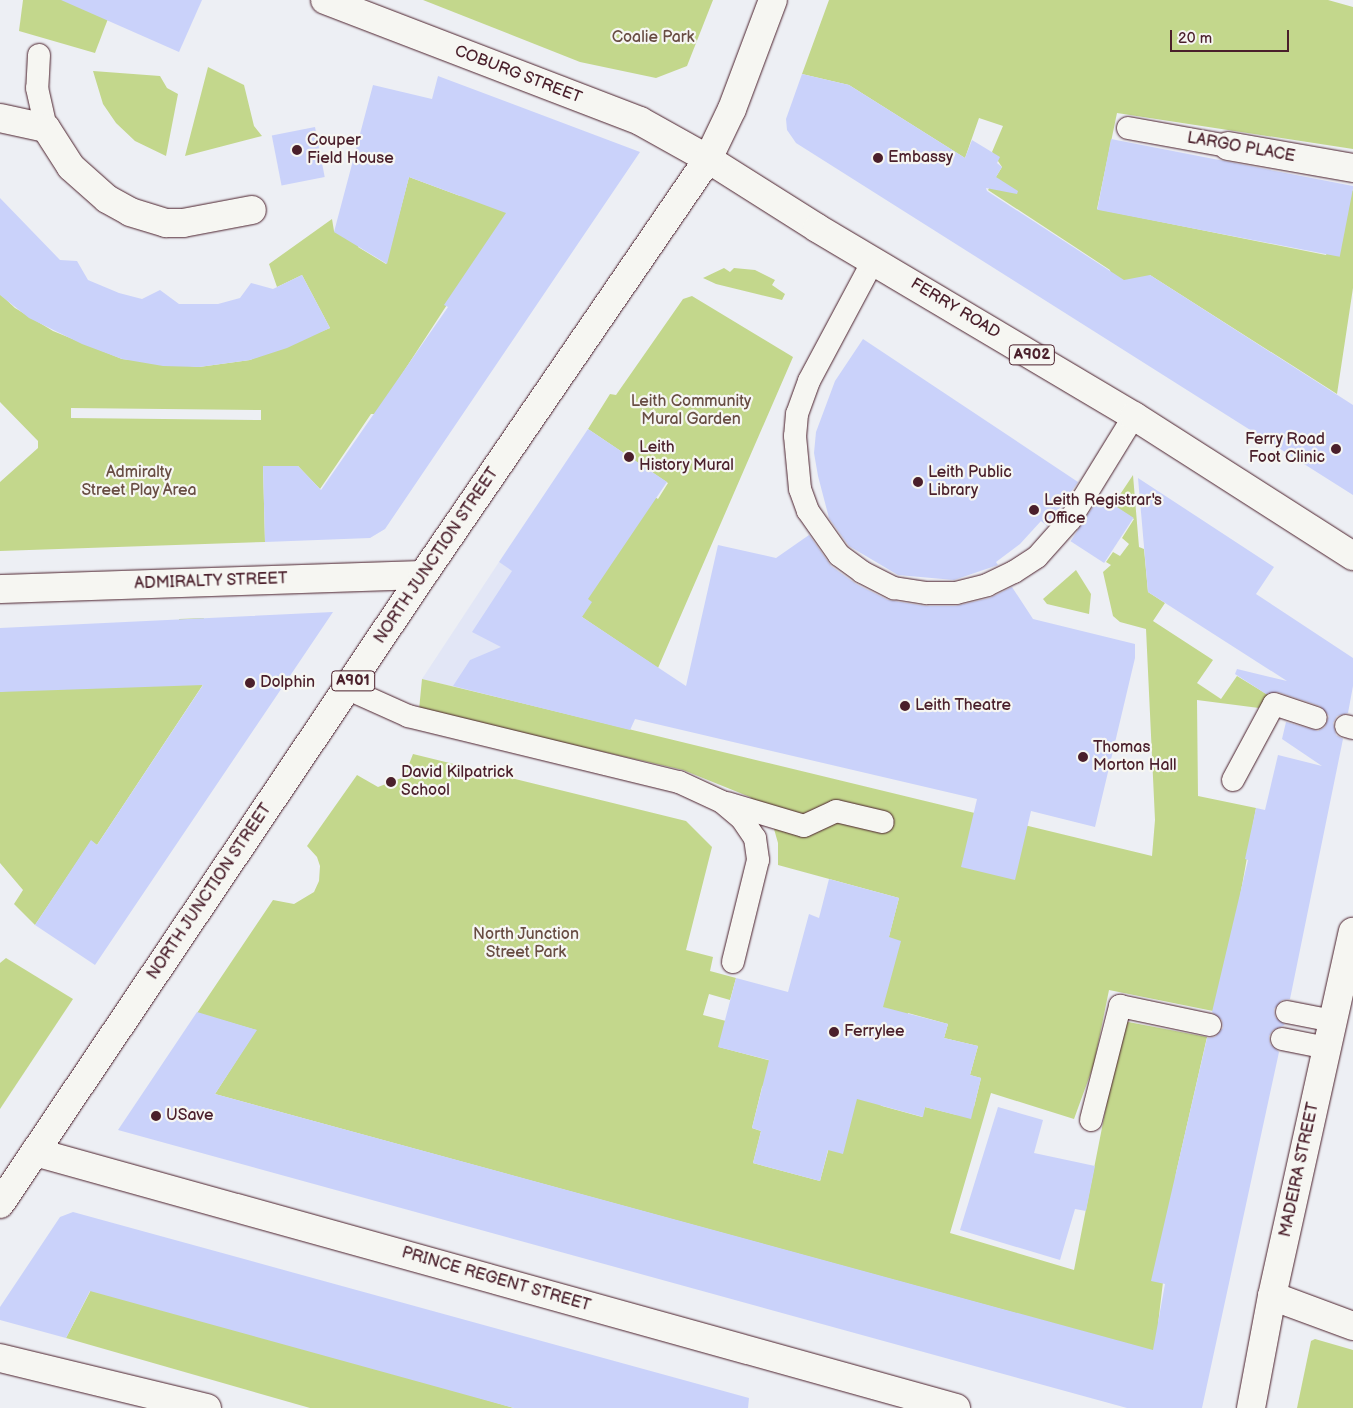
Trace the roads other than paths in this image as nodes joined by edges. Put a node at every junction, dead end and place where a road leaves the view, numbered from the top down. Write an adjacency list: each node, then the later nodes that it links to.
1 (324, 0): 8 (street, COBURG STREET)
2 (773, 0): 8 (street, NORTH JUNCTION STREET)
3 (39, 55): 5 (lane)
4 (0, 118): 5 (street)
5 (46, 128): 10 (street)
6 (1128, 128): 7 (lane, LARGO PLACE)
7 (1228, 146): 9 (street, LARGO PLACE)
8 (708, 159): 11 (street, FERRY ROAD / A902); 14 (street, NORTH JUNCTION STREET / A901)
9 (1353, 168)
10 (252, 210)
11 (873, 261): 12 (street, FERRY ROAD / A902); 12 (lane)
12 (1134, 416): 13 (street, FERRY ROAD / A902)
13 (1353, 556)
14 (422, 575): 15 (street, ADMIRALTY STREET); 16 (street, NORTH JUNCTION STREET / A901)
15 (0, 589)
16 (348, 689): 19 (lane); 29 (street, NORTH JUNCTION STREET / A901)
17 (1316, 718): 18 (lane)
18 (1233, 780)
19 (722, 802): 20 (lane); 22 (lane)
20 (883, 822)
21 (1353, 932): 24 (street, MADEIRA STREET)
22 (733, 962)
23 (1287, 1012): 24 (lane)
24 (1333, 1021): 27 (street, MADEIRA STREET)
25 (1210, 1025): 28 (lane)
26 (1282, 1039): 27 (lane)
27 (1327, 1048): 31 (street, MADEIRA STREET)
28 (1091, 1120)
29 (35, 1152): 30 (street, NORTH JUNCTION STREET / A901); 35 (street, PRINCE REGENT STREET)
30 (0, 1204)
31 (1272, 1296): 32 (street); 36 (street, MADEIRA STREET)
32 (1353, 1326)
33 (0, 1358): 34 (street)
34 (207, 1408)
35 (956, 1408)
36 (1252, 1408)

